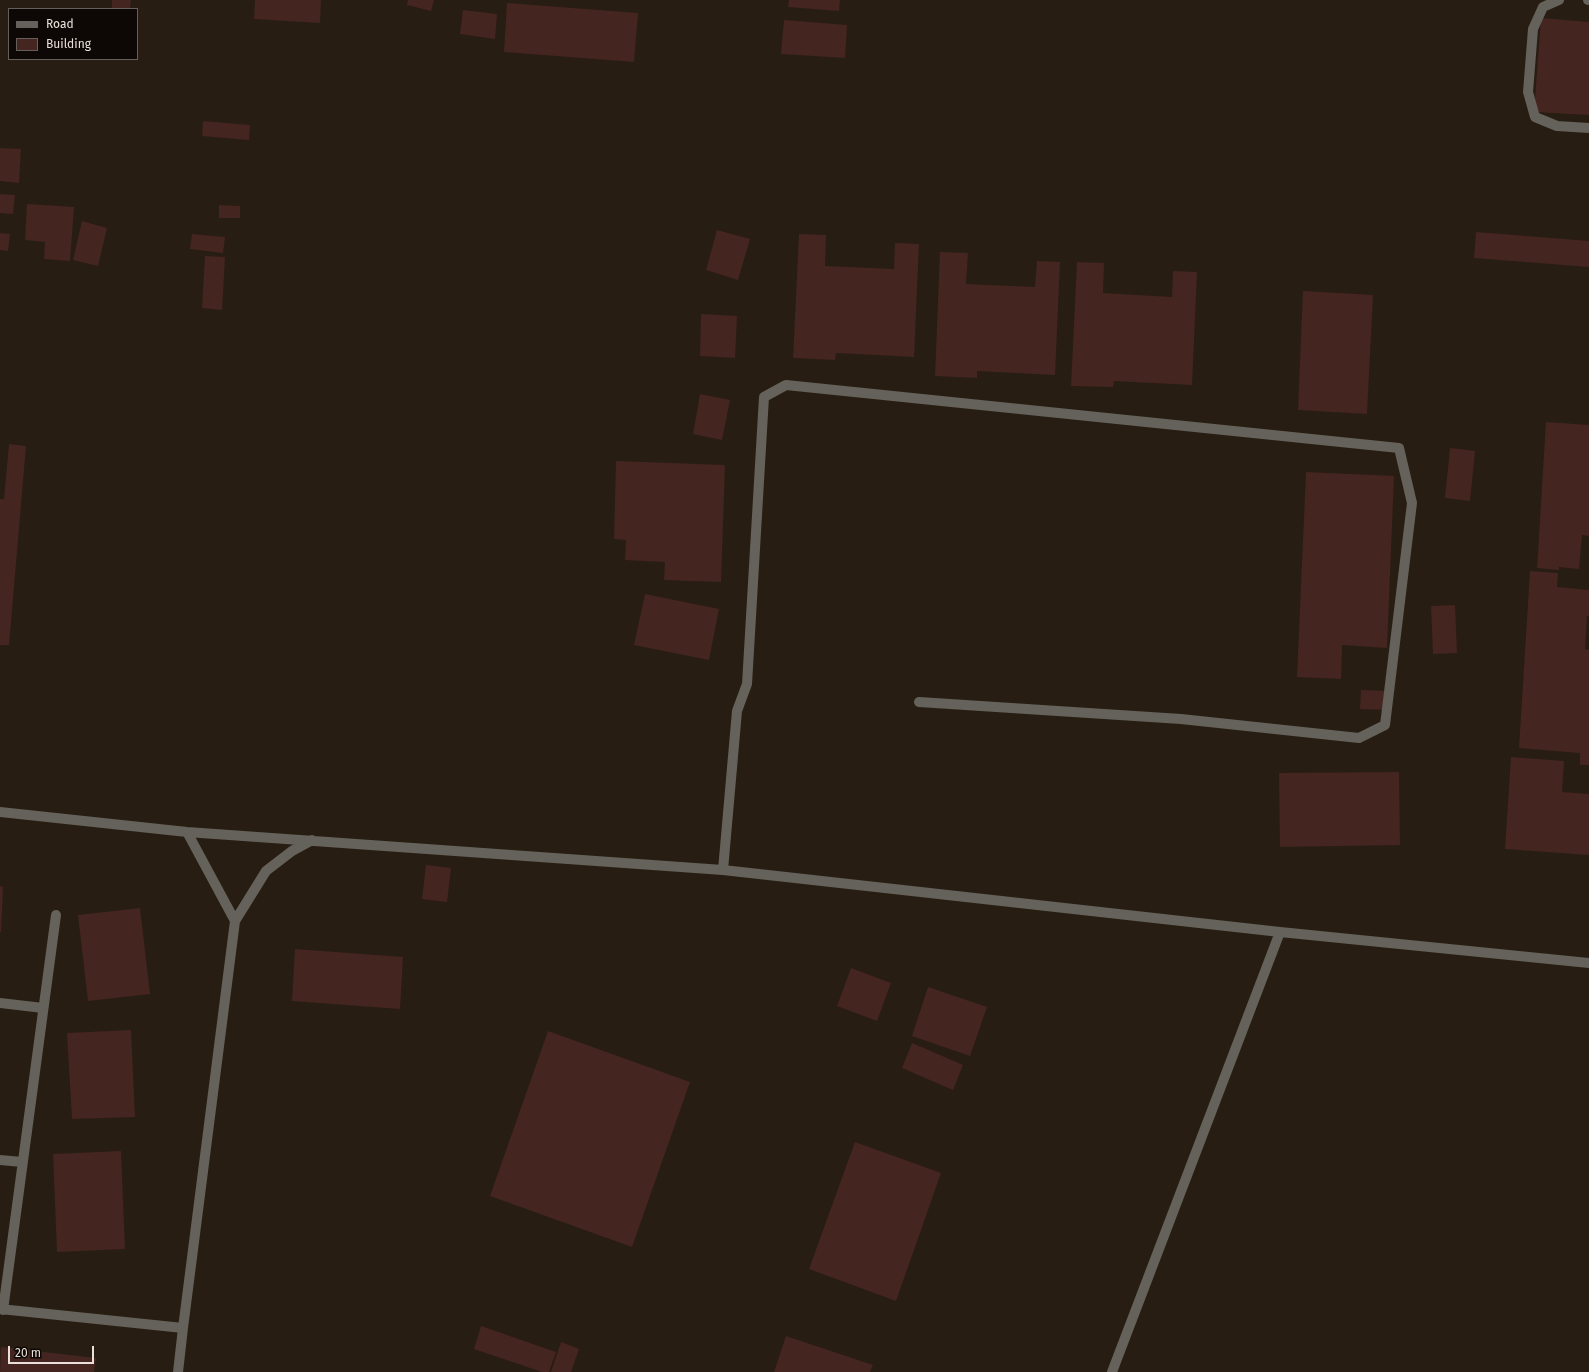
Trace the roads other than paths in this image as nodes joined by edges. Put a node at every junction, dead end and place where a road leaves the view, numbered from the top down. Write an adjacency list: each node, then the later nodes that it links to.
1 (1559, 0): 2 (street)
2 (1589, 128)
3 (919, 702): 7 (street)
4 (0, 812): 5 (street)
5 (187, 832): 6 (street); 9 (street)
6 (312, 840): 7 (street); 9 (street)
7 (723, 870): 10 (street)
8 (56, 915): 13 (street)
9 (235, 921): 17 (street)
10 (1280, 932): 11 (street); 19 (street)
11 (1589, 963)
12 (0, 1004): 13 (street)
13 (43, 1008): 15 (street)
14 (0, 1160): 15 (street)
15 (22, 1162): 16 (street)
16 (1, 1309): 17 (street)
17 (183, 1328): 18 (street)
18 (178, 1372)
19 (1112, 1372)

